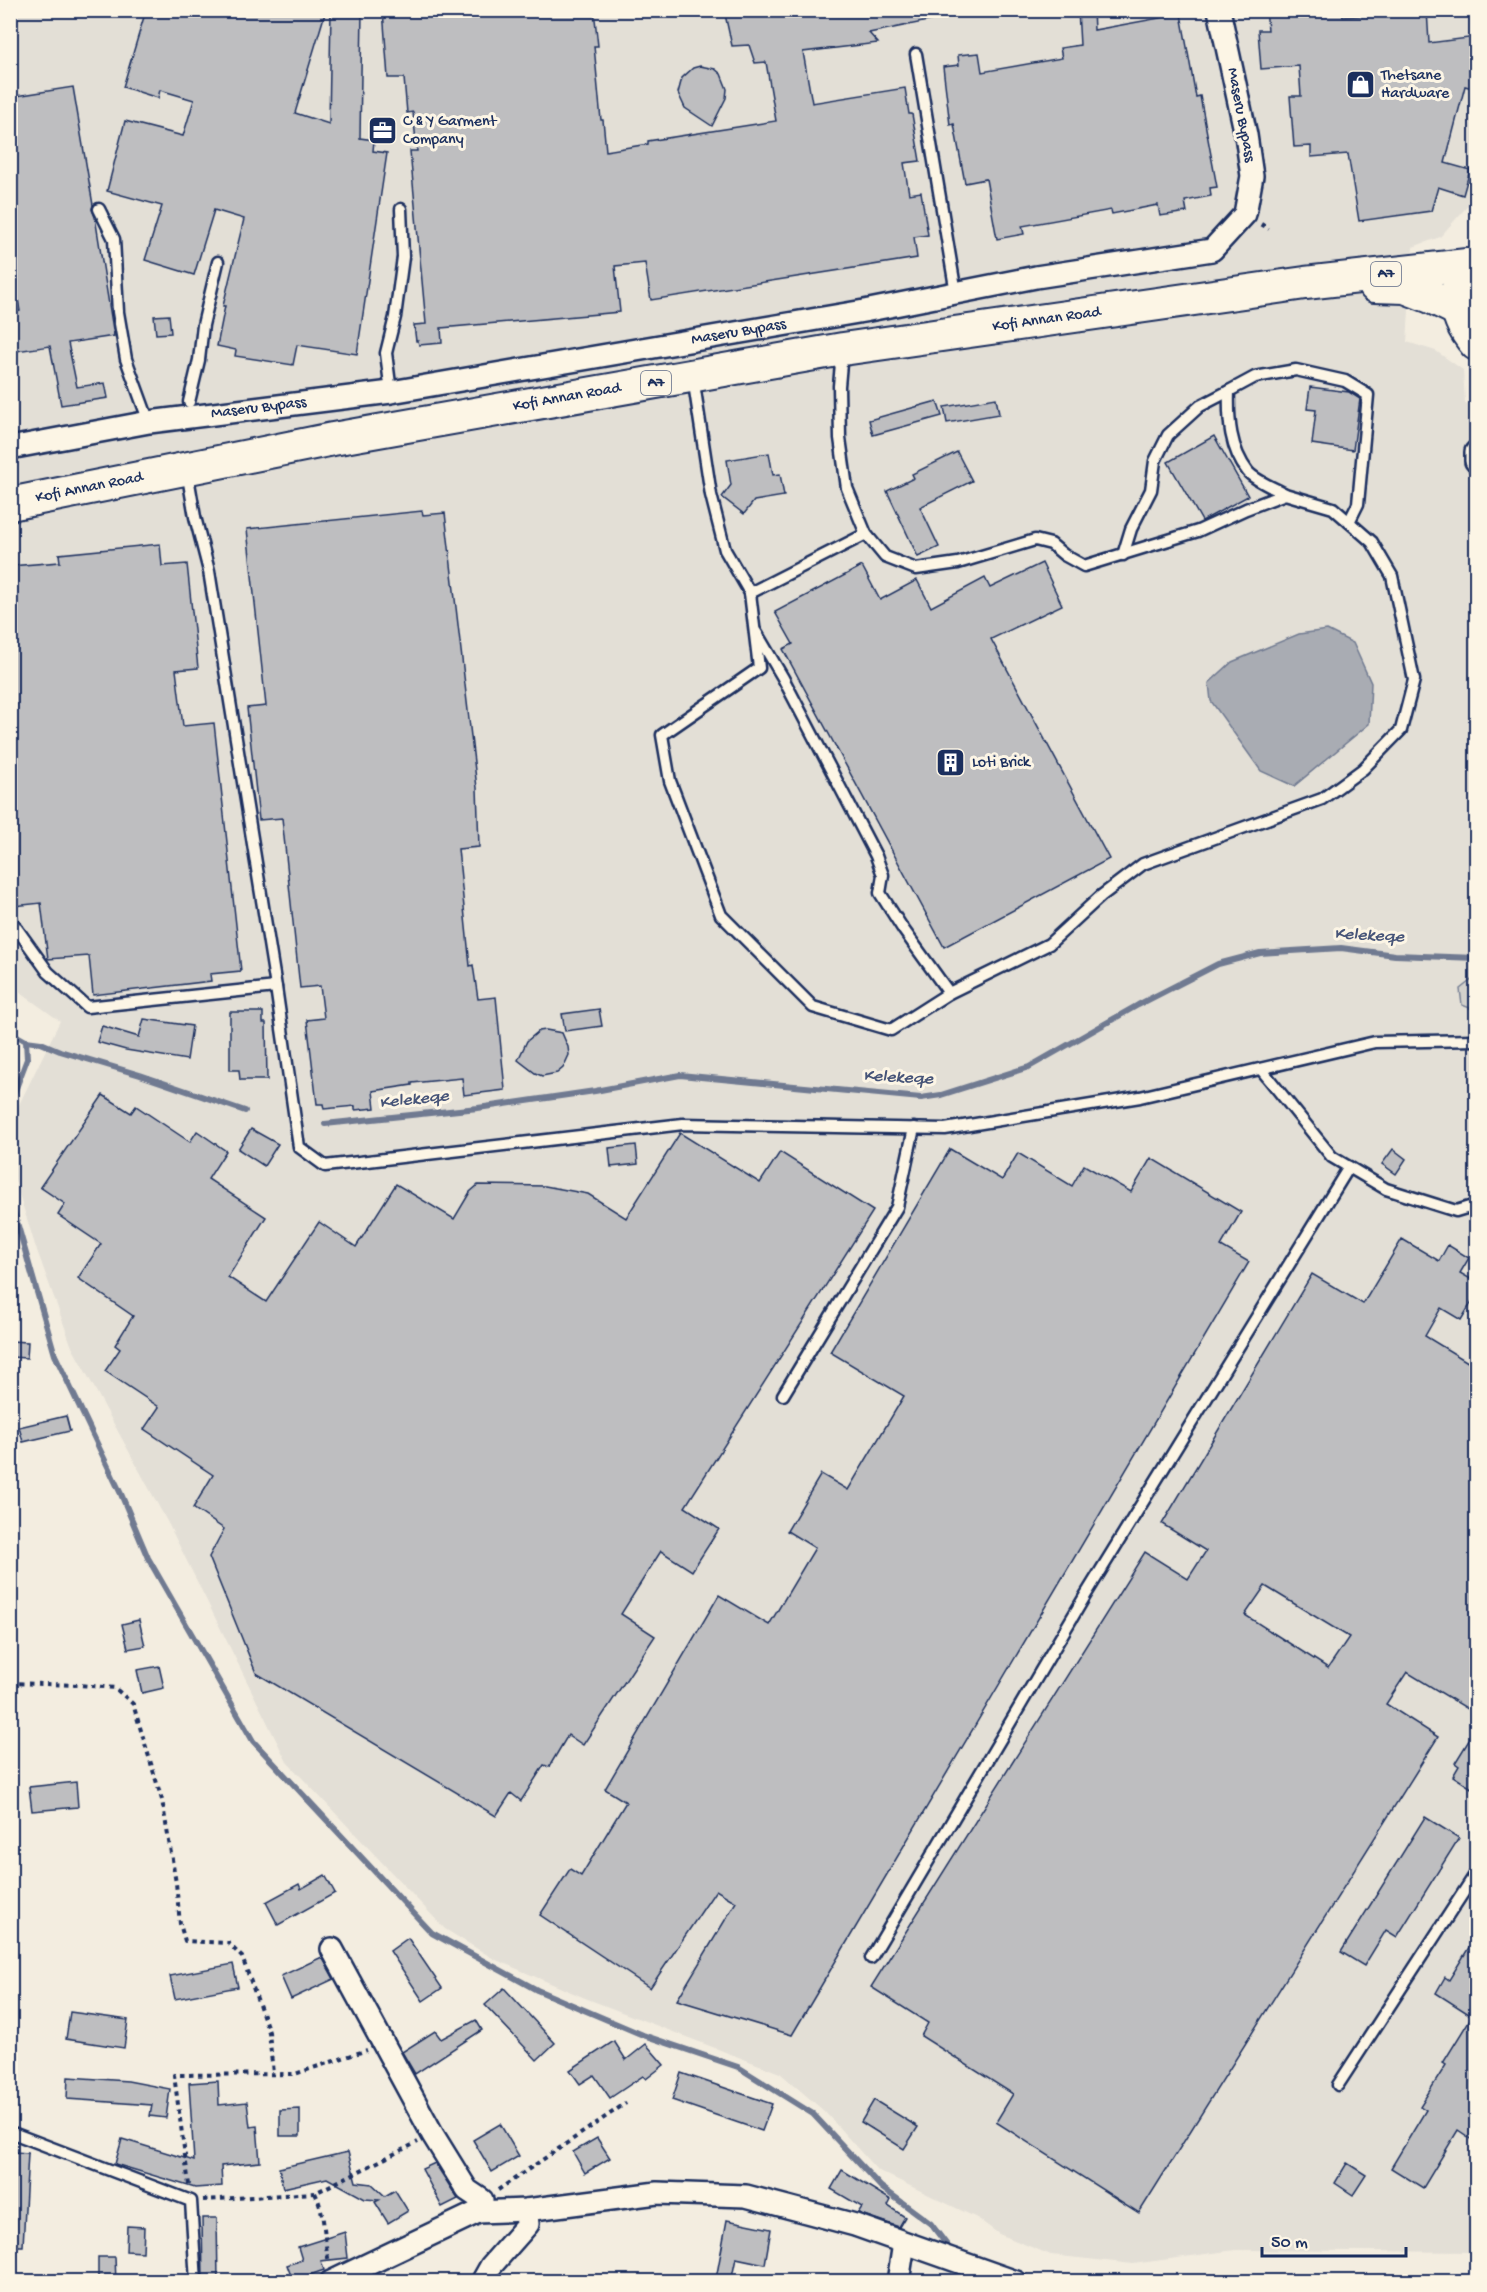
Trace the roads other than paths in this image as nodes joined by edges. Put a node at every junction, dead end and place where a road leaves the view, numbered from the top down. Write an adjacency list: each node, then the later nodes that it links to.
1 (1219, 10): 8 (street, Maseru Bypass)
2 (916, 54): 8 (lane)
3 (99, 209): 16 (lane)
4 (401, 209): 14 (lane)
5 (1472, 259): 7 (main road, Kofi Annan Road / A7); 9 (main road, A7)
6 (218, 262): 15 (lane)
7 (1305, 283): 9 (main road, Kofi Annan Road / A7); 11 (main road, Kofi Annan Road / A7)
8 (956, 292): 14 (street, Maseru Bypass)
9 (1458, 310): 10 (main road, A7)
10 (1476, 344)
11 (843, 349): 12 (main road, Kofi Annan Road / A7); 24 (lane)
12 (693, 376): 20 (main road, Kofi Annan Road / A7); 26 (lane)
13 (1228, 391): 21 (lane); 23 (lane); 25 (lane)
14 (392, 392): 16 (street, Maseru Bypass)
15 (189, 402)
16 (149, 422): 17 (street, Maseru Bypass)
17 (10, 448)
18 (1476, 452): 19 (street)
19 (1476, 461)
20 (187, 469): 22 (main road, Kofi Annan Road / A7); 29 (lane)
21 (1285, 494): 23 (lane); 25 (lane)
22 (10, 504)
23 (1349, 522): 30 (lane)
24 (866, 534): 25 (lane); 26 (lane)
25 (1123, 555)
26 (750, 593): 27 (lane)
27 (754, 630): 30 (lane); 30 (lane)
28 (10, 919): 29 (lane)
29 (276, 987): 33 (lane)
30 (949, 993)
31 (1476, 1040): 32 (lane)
32 (1261, 1069): 33 (lane); 34 (lane)
33 (915, 1128): 36 (lane)
34 (1349, 1167): 35 (lane); 39 (lane)
35 (1476, 1205)
36 (783, 1395)
37 (1476, 1872): 40 (lane)
38 (332, 1950): 42 (street)
39 (871, 1958)
40 (1338, 2085)
41 (10, 2133): 46 (lane)
42 (480, 2206): 43 (street); 45 (street)
43 (526, 2210): 44 (street); 47 (street)
44 (904, 2243): 48 (street); 49 (street)
45 (332, 2281)
46 (196, 2282)
47 (482, 2282)
48 (898, 2282)
49 (1016, 2282)

